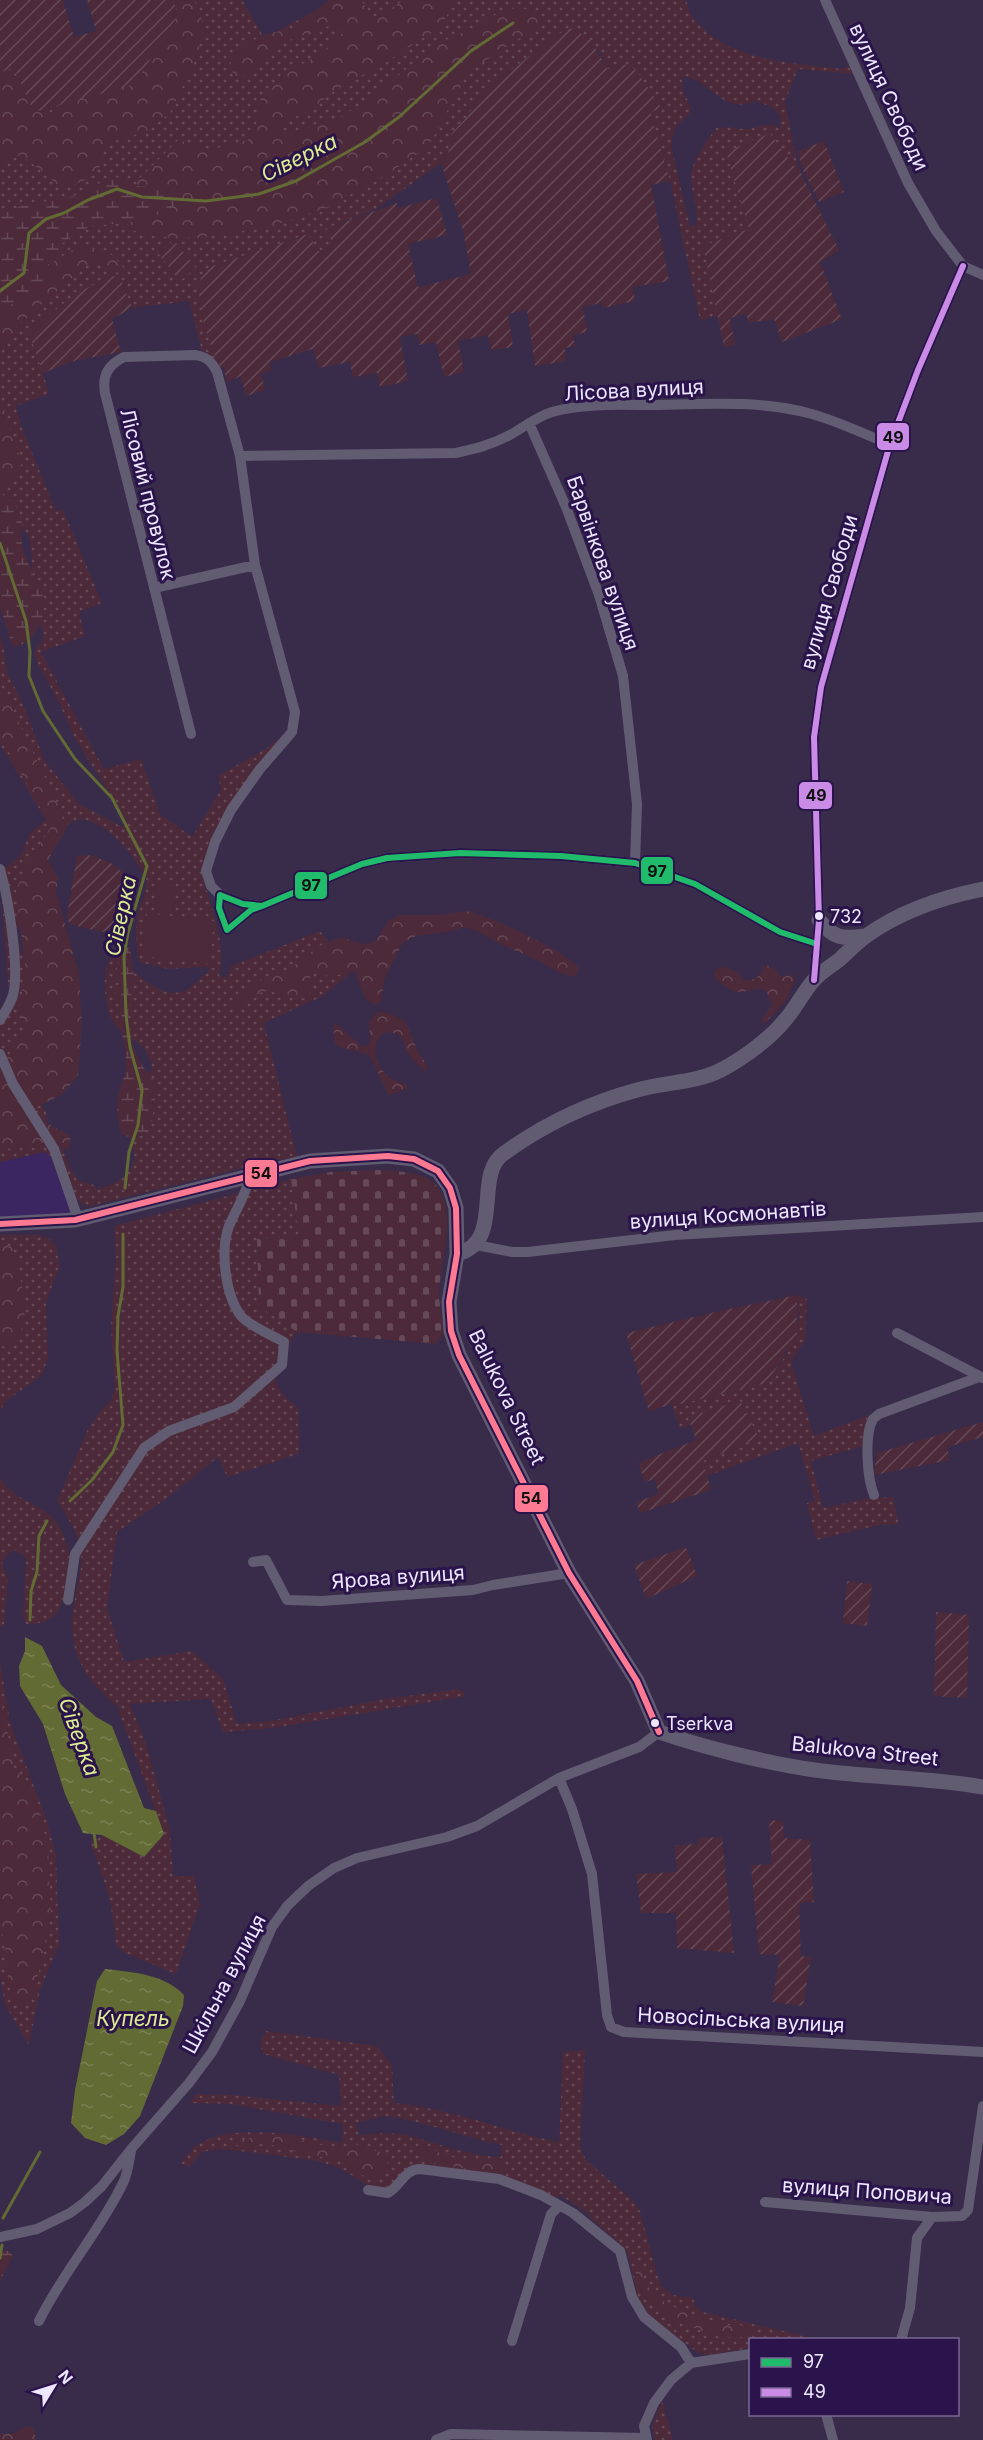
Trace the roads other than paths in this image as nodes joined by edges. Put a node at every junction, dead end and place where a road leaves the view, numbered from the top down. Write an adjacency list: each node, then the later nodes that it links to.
1 (825, 0): 2 (street, вулиця Свободи)
2 (963, 266): 3 (street, вулиця Свободи); 5 (street, вулиця Свободи)
3 (983, 275)
4 (530, 423): 5 (street, Лісова вулиця); 6 (street, Лісова вулиця); 10 (street, Барвінкова вулиця)
5 (890, 444): 15 (street, вулиця Свободи)
6 (240, 456): 7 (street); 8 (street, Лісовий провулок)
7 (255, 565): 8 (street); 13 (street)
8 (154, 588): 9 (street, Лісовий провулок)
9 (191, 734)
10 (635, 863): 14 (street); 17 (street)
11 (0, 869): 19 (street)
12 (983, 889): 16 (main road)
13 (220, 895): 14 (street); 14 (street)
14 (262, 906)
15 (819, 920): 16 (main road); 17 (street, вулиця Свободи)
16 (865, 936): 18 (main road)
17 (816, 944): 18 (street, вулиця Свободи)
18 (814, 980): 25 (main road)
19 (0, 1020)
20 (0, 1054): 23 (street)
21 (250, 1175): 23 (main road, Balukova Street); 26 (main road, Balukova Street); 32 (street)
22 (983, 1217): 25 (street, вулиця Космонавтів)
23 (75, 1220): 24 (main road, Balukova Street)
24 (0, 1224)
25 (476, 1245): 26 (main road)
26 (457, 1254): 31 (main road, Balukova Street)
27 (897, 1333): 28 (street)
28 (981, 1378): 29 (street)
29 (874, 1495)
30 (253, 1562): 31 (street, Ярова вулиця)
31 (569, 1573): 33 (main road, Balukova Street)
32 (68, 1600)
33 (659, 1731): 34 (street, Шкільна вулиця); 35 (main road, Balukova Street)
34 (560, 1778): 36 (street, Новосільська вулиця); 38 (street, Шкільна вулиця)
35 (983, 1787)
36 (983, 2052)
37 (983, 2106): 42 (street, вулиця Поповича)
38 (132, 2148): 43 (street, Шкільна вулиця); 44 (street, Шкільна вулиця)
39 (368, 2190): 41 (street)
40 (765, 2202): 42 (street, вулиця Поповича)
41 (559, 2206): 46 (street); 48 (street)
42 (932, 2217): 45 (street)
43 (0, 2237)
44 (39, 2321)
45 (902, 2338)
46 (512, 2341)
47 (749, 2354): 48 (street)
48 (691, 2363): 50 (street)
49 (826, 2416): 52 (street)
50 (646, 2439): 51 (street)
51 (436, 2440)
52 (833, 2440)

